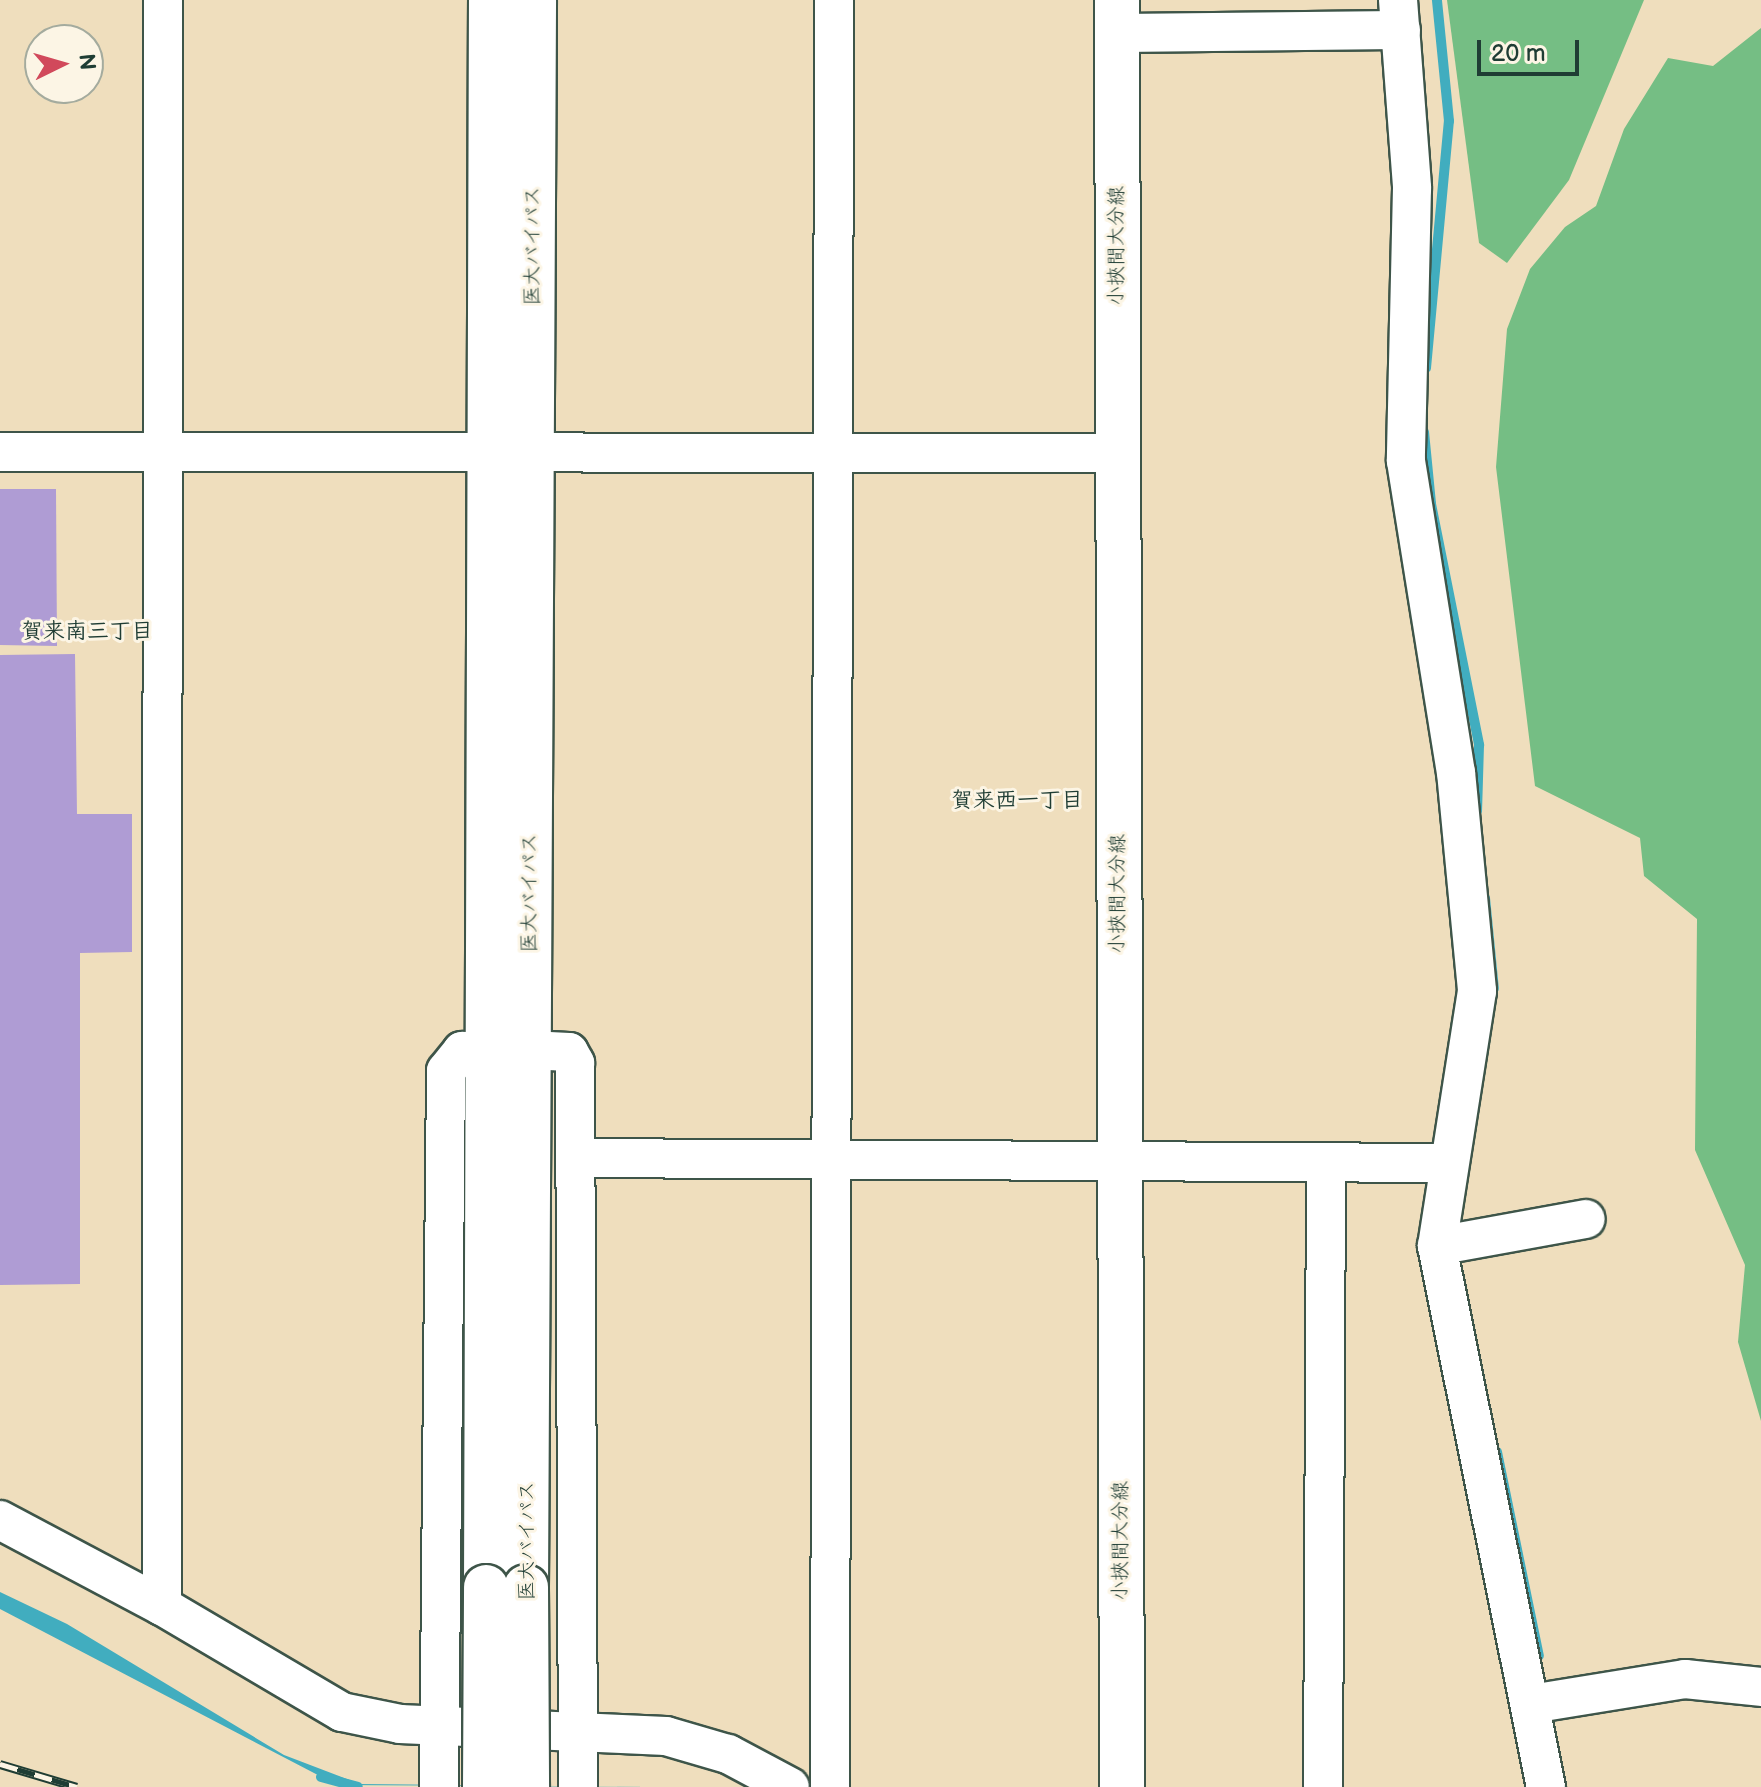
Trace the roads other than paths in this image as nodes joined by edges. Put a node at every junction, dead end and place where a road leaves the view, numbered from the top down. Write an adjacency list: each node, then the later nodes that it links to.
1 (163, 0): 8 (street)
2 (491, 0): 10 (main road, 医大バイパス)
3 (534, 0): 9 (main road, 医大バイパス)
4 (834, 0): 11 (street)
5 (1400, 15): 6 (street); 18 (street)
6 (1117, 16): 12 (main road, 小挾間大分線)
7 (0, 452): 8 (street)
8 (168, 452): 10 (street); 23 (street)
9 (532, 452): 10 (street); 11 (street); 13 (main road, 医大バイパス)
10 (490, 453): 13 (main road, 医大バイパス)
11 (836, 453): 12 (street); 15 (street)
12 (1117, 453): 16 (main road, 小挾間大分線)
13 (509, 1050): 14 (street); 22 (main road, 医大バイパス); 26 (street)
14 (576, 1158): 15 (street); 27 (street)
15 (832, 1160): 16 (street); 33 (street)
16 (1118, 1161): 17 (street); 34 (main road, 小挾間大分線)
17 (1326, 1162): 18 (street); 35 (street)
18 (1446, 1163): 20 (street)
19 (1586, 1219): 20 (street)
20 (1437, 1246): 25 (street)
21 (0, 1520): 23 (street)
22 (506, 1587): 29 (main road, 医大バイパス, bridge); 30 (main road, 医大バイパス, bridge)
23 (162, 1606): 26 (street)
24 (1761, 1687): 25 (street)
25 (1531, 1704): 36 (street)
26 (438, 1726): 27 (street); 28 (street)
27 (577, 1729): 31 (street); 32 (street)
28 (439, 1787)
29 (485, 1787)
30 (527, 1787)
31 (578, 1787)
32 (790, 1787)
33 (830, 1787)
34 (1122, 1787)
35 (1323, 1787)
36 (1546, 1787)

